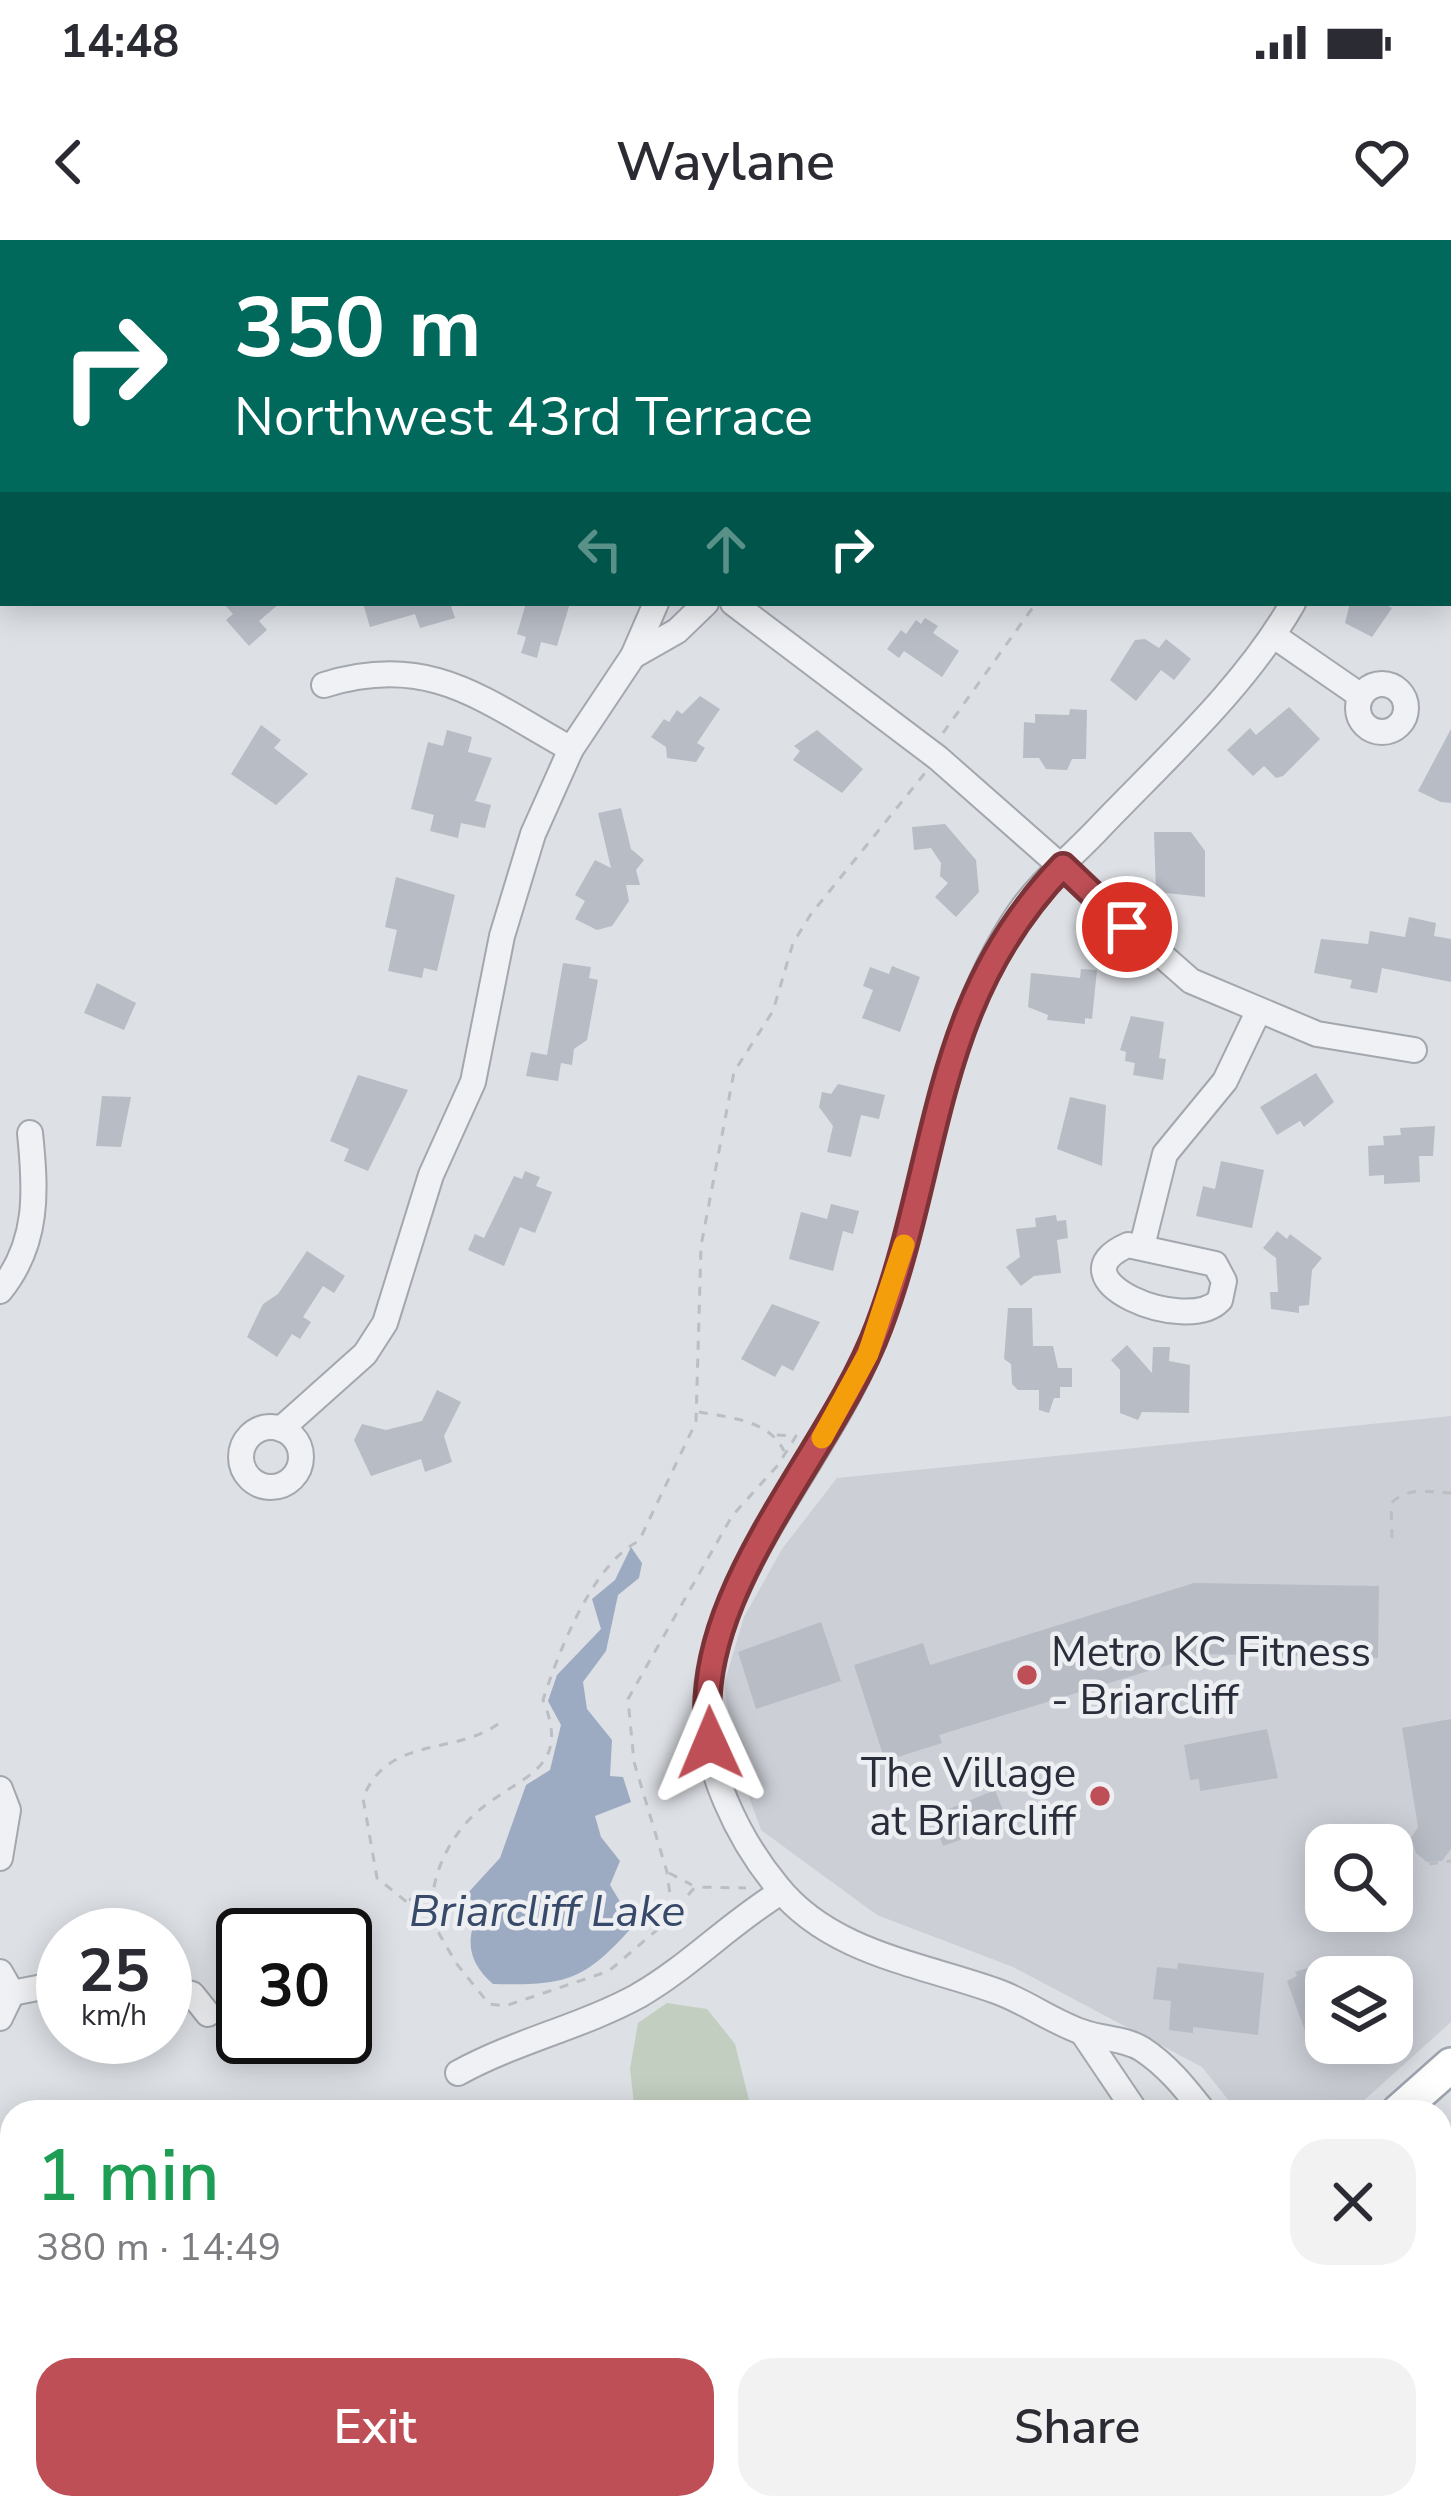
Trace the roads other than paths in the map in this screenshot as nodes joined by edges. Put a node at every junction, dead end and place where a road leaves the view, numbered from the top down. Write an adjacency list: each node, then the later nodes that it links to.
1 (655, 606): 6 (street)
2 (703, 606): 6 (street)
3 (737, 606): 10 (street)
4 (1291, 606): 5 (street)
5 (1274, 636): 8 (street); 10 (street)
6 (633, 656): 9 (street)
7 (324, 685): 9 (street)
8 (1361, 696)
9 (572, 749): 16 (street)
10 (1063, 866): 11 (street); 19 (street)
11 (1258, 1012): 12 (street); 14 (street)
12 (1414, 1049)
13 (30, 1133): 15 (street)
14 (1142, 1246): 14 (street)
15 (0, 1291)
16 (281, 1429)
17 (0, 1789): 18 (street)
18 (0, 1858)
19 (781, 1892): 24 (street); 26 (street)
20 (6, 1983): 23 (street)
21 (192, 1994): 22 (street)
22 (208, 2014)
23 (0, 2018)
24 (1082, 2032): 27 (street); 28 (street)
25 (1451, 2065): 29 (main road)
26 (458, 2073)
27 (1128, 2100)
28 (1194, 2100)
29 (1412, 2100)

